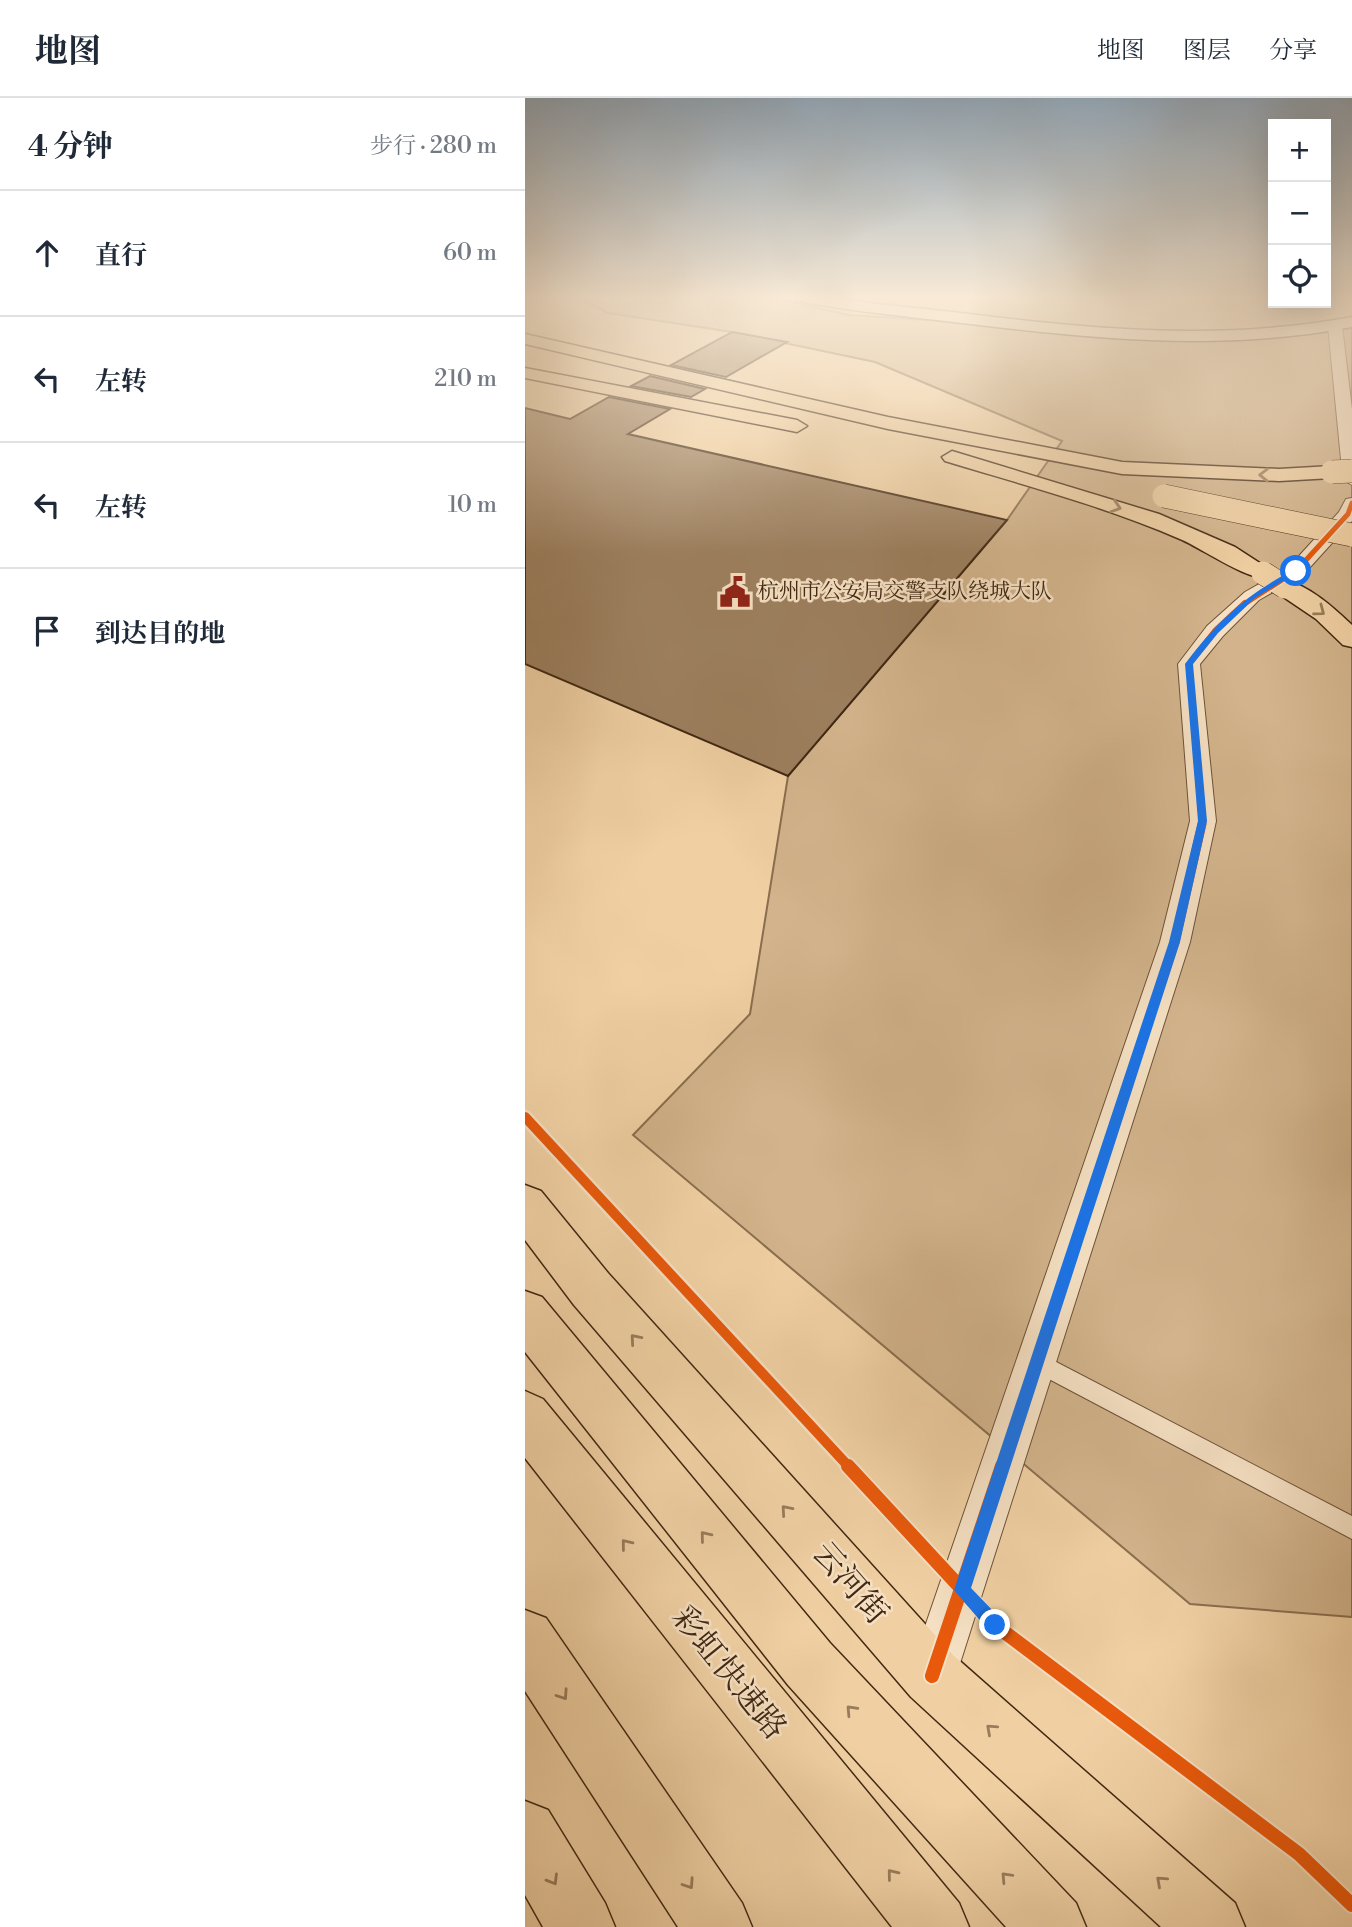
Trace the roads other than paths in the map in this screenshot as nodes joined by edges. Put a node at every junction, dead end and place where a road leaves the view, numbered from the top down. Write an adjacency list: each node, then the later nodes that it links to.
1 (568, 381): 4 (highway)
2 (708, 381): 5 (highway)
3 (1344, 381): 7 (street)
4 (813, 429)
5 (884, 432): 6 (highway); 7 (highway, one-way to 5); 8 (highway)
6 (933, 452): 8 (highway); 12 (highway, one-way to 12, bridge)
7 (1345, 474)
8 (1155, 492): 10 (highway); 11 (highway, bridge)
9 (1352, 503): 15 (street)
10 (1352, 525)
11 (1352, 535)
12 (1352, 639)
13 (525, 1205): 19 (highway, 云河街, one-way to 13)
14 (525, 1314): 24 (highway, one-way to 14)
15 (1037, 1362): 17 (lane); 19 (street)
16 (525, 1417): 23 (highway, 彩虹快速路, one-way to 16)
17 (1352, 1528)
18 (525, 1639): 22 (highway, one-way to 22)
19 (932, 1676): 25 (highway, 云河街, one-way to 19)
20 (525, 1833): 21 (highway, one-way to 21)
21 (581, 1927)
22 (718, 1927)
23 (935, 1927)
24 (1052, 1927)
25 (1211, 1927)

